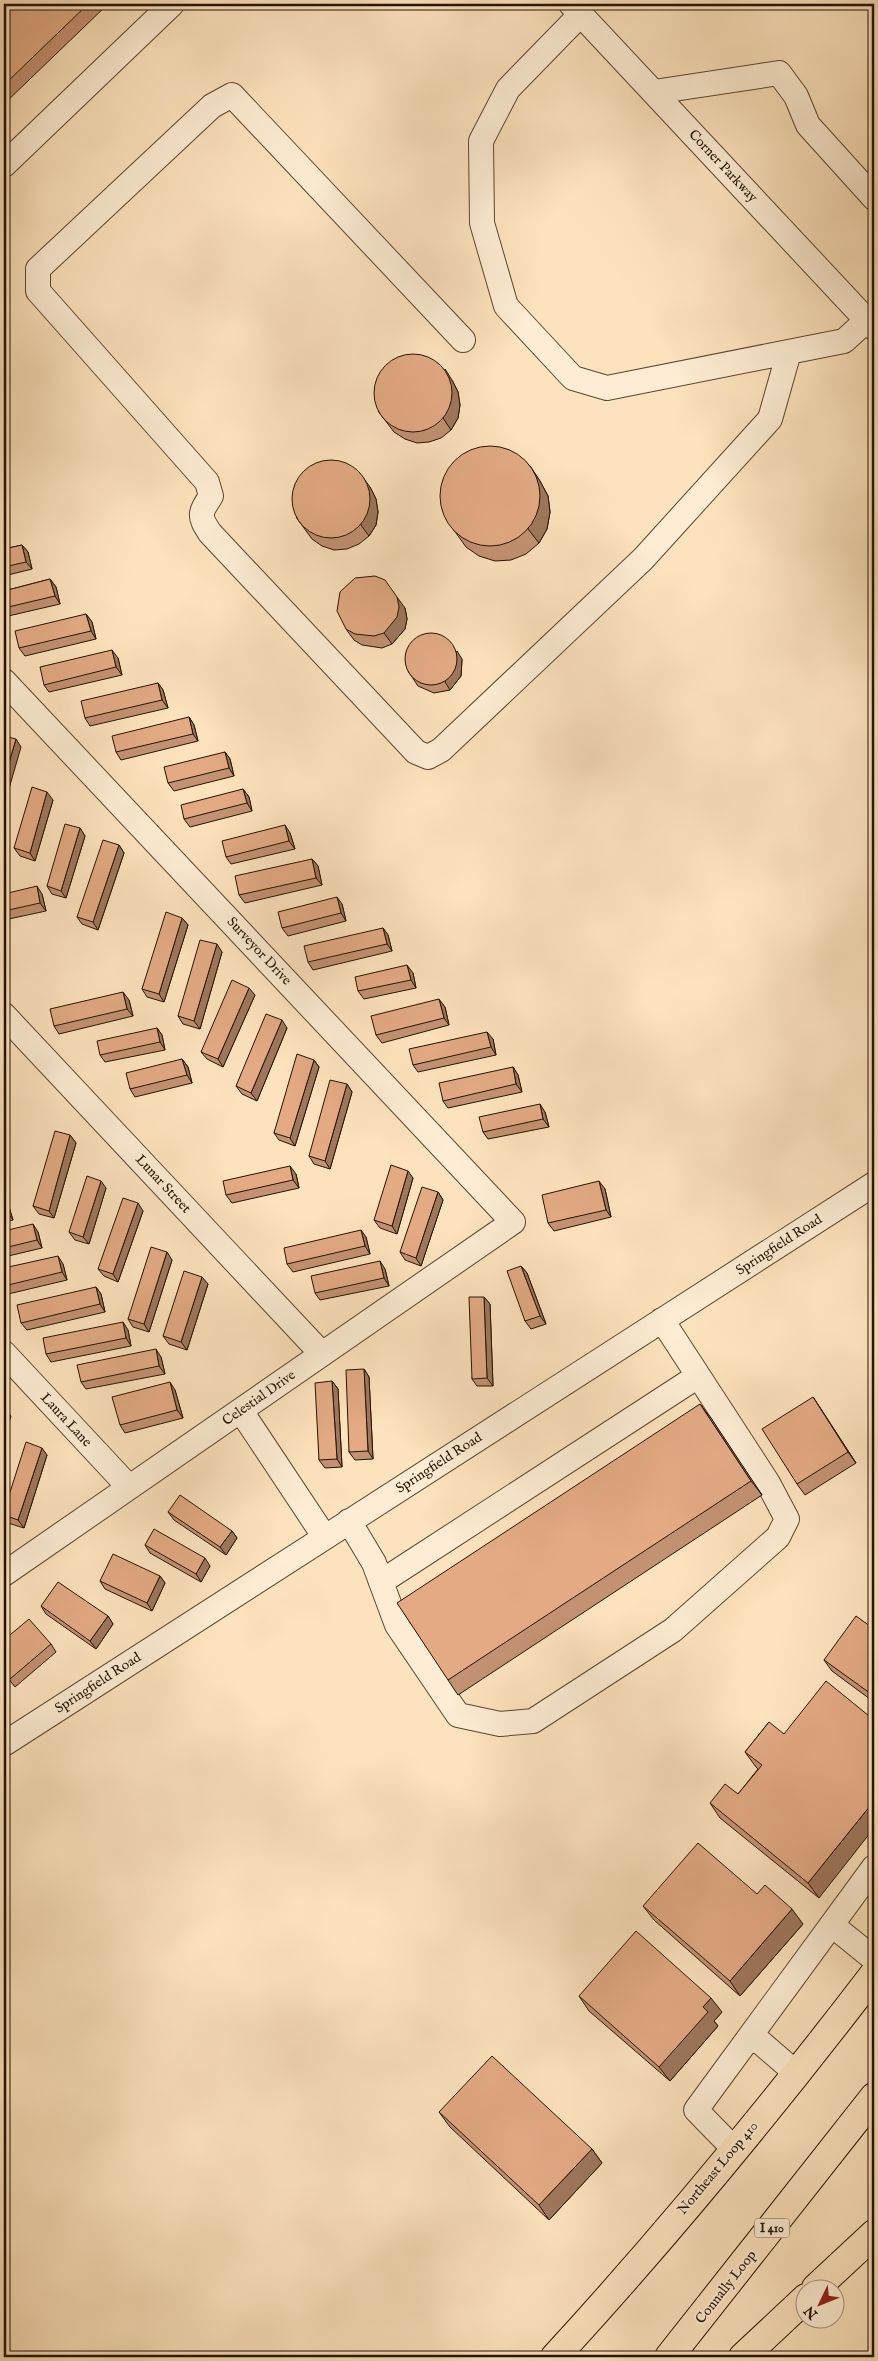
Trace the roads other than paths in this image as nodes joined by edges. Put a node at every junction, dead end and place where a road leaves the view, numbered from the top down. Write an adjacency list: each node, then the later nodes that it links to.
1 (172, 4): 4 (street)
2 (576, 9): 3 (street, Corner Parkway); 8 (street)
3 (654, 92): 5 (street); 6 (street, Corner Parkway)
4 (4, 165)
5 (874, 198)
6 (871, 324): 8 (street)
7 (463, 340): 8 (street)
8 (789, 352)
9 (4, 681): 12 (street, Surveyor Drive)
10 (4, 1015): 15 (street, Lunar Street)
11 (874, 1184): 13 (street, Springfield Road)
12 (513, 1222): 15 (street, Celestial Drive)
13 (662, 1320): 16 (street); 19 (street, Springfield Road)
14 (4, 1353): 18 (street, Laura Lane)
15 (322, 1354): 17 (street, Celestial Drive)
16 (698, 1376): 22 (street); 22 (street)
17 (241, 1411): 18 (street, Celestial Drive); 20 (street)
18 (129, 1487): 21 (street, Celestial Drive)
19 (349, 1520): 20 (street, Springfield Road); 22 (street)
20 (324, 1536): 23 (street, Springfield Road)
21 (4, 1574)
22 (381, 1582)
23 (4, 1744)
24 (874, 1867): 25 (street)
25 (832, 1925): 26 (street); 28 (street)
26 (874, 1959)
27 (874, 1974): 29 (main road, Northeast Loop 410)
28 (752, 2034): 29 (street); 31 (street)
29 (796, 2073): 31 (main road, Northeast Loop 410)
30 (874, 2097): 36 (main road, Connally Loop / I 410)
31 (734, 2149): 35 (main road, Northeast Loop 410)
32 (874, 2234): 33 (main road)
33 (827, 2278)
34 (796, 2307): 37 (main road)
35 (555, 2357)
36 (669, 2357)
37 (743, 2357)

